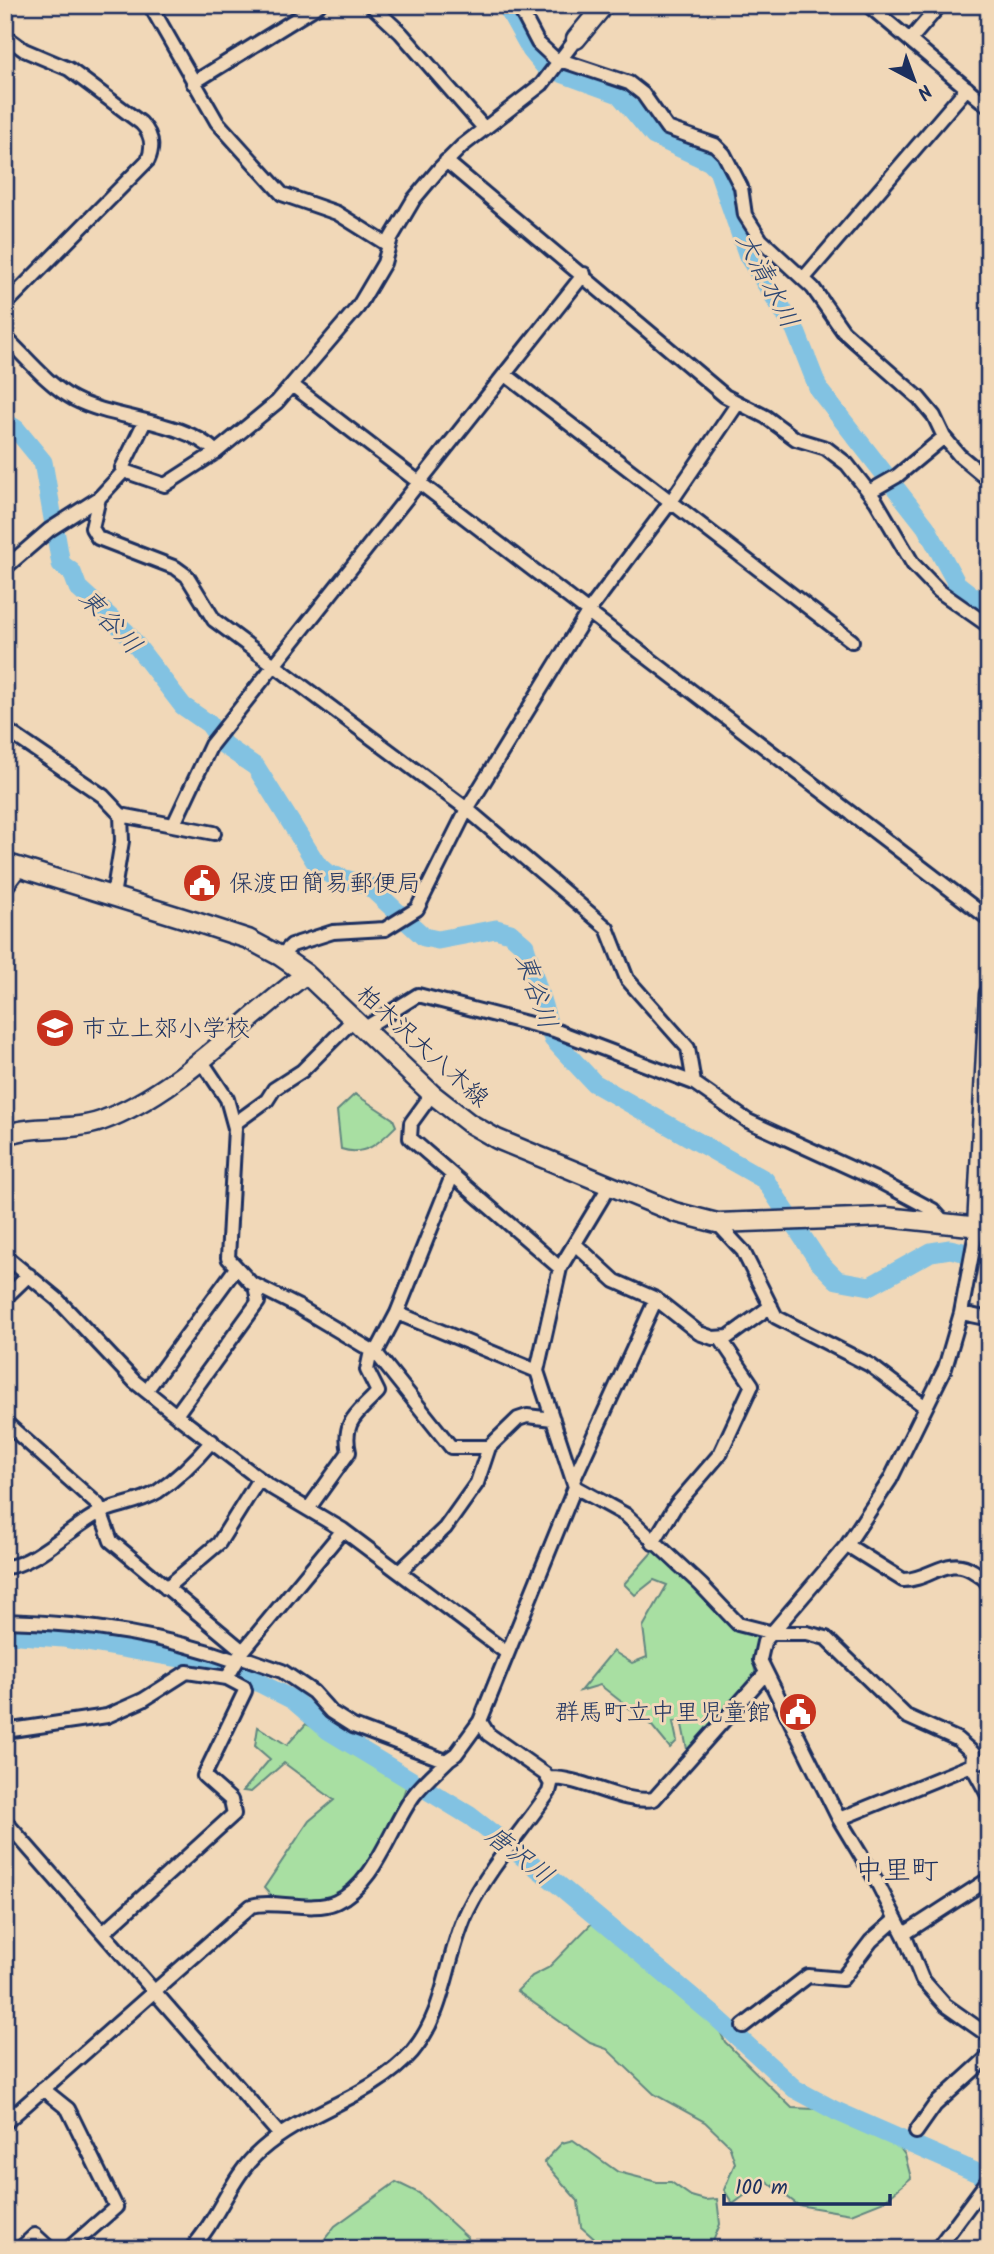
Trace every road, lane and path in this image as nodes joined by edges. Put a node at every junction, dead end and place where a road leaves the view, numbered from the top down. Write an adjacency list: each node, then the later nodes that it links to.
1 (150, 5): 12 (street)
2 (319, 5): 12 (street)
3 (371, 5): 15 (street)
4 (519, 5): 11 (street)
5 (604, 5): 9 (main road)
6 (868, 5): 10 (street)
7 (940, 5): 10 (street)
8 (5, 36): 20 (street)
9 (576, 39): 11 (street)
10 (910, 40): 13 (street)
11 (558, 63): 15 (street); 19 (street)
12 (193, 83): 17 (street)
13 (967, 88): 14 (street); 19 (street)
14 (989, 107)
15 (484, 128): 16 (street)
16 (446, 161): 17 (street); 18 (street)
17 (388, 245): 23 (street)
18 (584, 274): 22 (street); 24 (street)
19 (804, 278): 26 (street)
20 (5, 305)
21 (5, 337): 25 (street)
22 (506, 375): 29 (street); 33 (street)
23 (292, 385): 27 (street); 29 (street)
24 (738, 403): 31 (street); 33 (street)
25 (145, 421): 27 (street); 28 (street)
26 (944, 437): 30 (street); 31 (street)
27 (216, 453): 28 (street)
28 (124, 471): 32 (street)
29 (418, 480): 35 (street); 38 (street)
30 (989, 480)
31 (869, 492): 36 (street)
32 (99, 498): 34 (street); 38 (street)
33 (672, 500): 35 (street); 37 (street)
34 (5, 568)
35 (588, 612): 40 (street); 47 (street)
36 (989, 626)
37 (852, 641)
38 (275, 668): 40 (street); 42 (street)
39 (5, 729): 41 (street)
40 (467, 808): 48 (street); 53 (street)
41 (121, 815): 42 (street); 46 (street)
42 (174, 824): 43 (street)
43 (214, 833)
44 (13, 865): 45 (street); 46 (main road, 柏木沢大八木線)
45 (5, 888)
46 (113, 896): 48 (main road, 柏木沢大八木線)
47 (989, 919)
48 (280, 956): 49 (main road, 柏木沢大八木線)
49 (306, 974): 51 (main road, 柏木沢大八木線); 52 (main road)
50 (989, 994): 61 (main road)
51 (360, 1023): 53 (street); 54 (main road, 柏木沢大八木線); 55 (street)
52 (201, 1060): 55 (street); 56 (main road)
53 (694, 1083): 59 (street)
54 (432, 1094): 57 (street); 58 (main road, 柏木沢大八木線)
55 (234, 1124): 64 (street)
56 (5, 1135)
57 (452, 1176): 65 (street); 71 (street)
58 (610, 1185): 60 (main road, 柏木沢大八木線); 62 (street)
59 (943, 1221): 60 (main road, 柏木沢大八木線); 61 (main road, 柏木沢大八木線)
60 (717, 1223): 70 (street)
61 (980, 1233): 72 (street)
62 (576, 1245): 65 (street); 69 (street)
63 (5, 1256): 66 (street)
64 (236, 1268): 67 (street); 77 (street)
65 (560, 1268): 76 (street)
66 (29, 1275): 68 (street); 77 (street)
67 (255, 1285): 75 (street); 79 (street)
68 (5, 1298)
69 (656, 1299): 74 (street); 85 (street)
70 (771, 1306): 74 (street); 78 (street)
71 (397, 1313): 75 (street); 76 (street)
72 (961, 1313): 73 (street); 78 (street)
73 (989, 1322)
74 (720, 1338): 89 (street)
75 (373, 1352): 83 (street); 86 (street)
76 (537, 1371): 80 (street)
77 (146, 1391): 79 (street)
78 (924, 1406): 90 (street)
79 (176, 1415): 82 (street)
80 (553, 1419): 83 (street); 85 (street)
81 (5, 1422): 87 (street)
82 (212, 1441): 84 (street); 87 (street)
83 (489, 1447): 92 (street)
84 (259, 1479): 86 (street); 94 (street)
85 (574, 1484): 89 (street); 97 (street)
86 (309, 1508): 88 (street)
87 (100, 1512): 91 (street); 94 (street)
88 (343, 1530): 92 (street); 98 (street)
89 (653, 1543): 96 (street)
90 (846, 1545): 93 (street); 96 (street)
91 (5, 1567)
92 (400, 1571): 97 (street)
93 (989, 1587)
94 (166, 1588): 98 (street)
95 (5, 1621): 98 (street)
96 (773, 1633): 99 (street); 105 (street)
97 (507, 1653): 101 (street)
98 (238, 1658): 100 (street); 104 (street)
99 (765, 1674): 106 (street); 108 (street)
100 (227, 1677): 102 (street); 112 (street)
101 (480, 1721): 104 (street); 106 (street)
102 (5, 1731)
103 (989, 1758): 105 (street)
104 (448, 1760): 114 (street)
105 (972, 1766): 107 (street); 108 (street)
106 (549, 1778): 121 (street)
107 (989, 1797)
108 (839, 1819): 111 (street)
109 (5, 1821): 112 (street)
110 (989, 1880): 113 (street)
111 (896, 1919): 113 (street); 115 (street)
112 (103, 1933): 114 (street)
113 (904, 1934): 116 (street)
114 (155, 1993): 118 (street); 121 (street)
115 (743, 2026)
116 (989, 2036)
117 (989, 2056): 120 (street)
118 (43, 2089): 119 (street); 125 (street)
119 (5, 2123)
120 (916, 2132)
121 (279, 2135): 126 (street)
122 (987, 2182): 127 (street)
123 (20, 2249): 124 (street)
124 (50, 2249)
125 (68, 2249)
126 (191, 2249)
127 (937, 2249)

